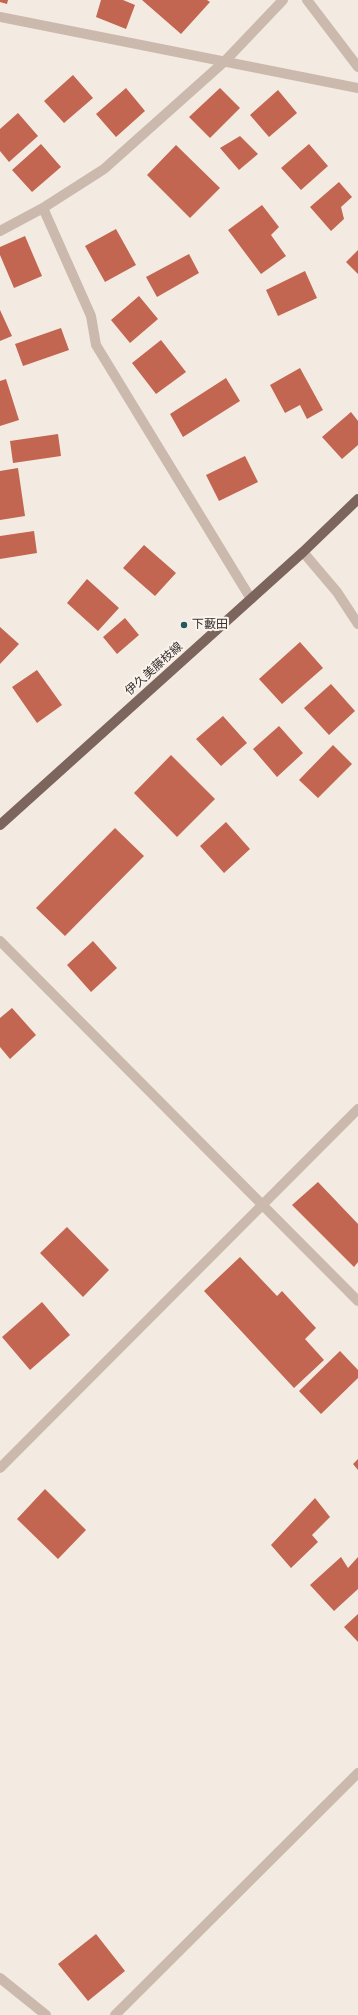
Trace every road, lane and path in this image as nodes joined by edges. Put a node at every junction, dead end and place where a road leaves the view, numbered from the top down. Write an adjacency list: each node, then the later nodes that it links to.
1 (283, 0): 4 (street)
2 (307, 0): 5 (street)
3 (0, 17): 4 (street)
4 (225, 61): 6 (street); 7 (street)
5 (358, 67)
6 (358, 88)
7 (43, 208): 8 (street); 11 (street)
8 (0, 230)
9 (358, 498): 10 (main road, 伊久美藤枝線)
10 (303, 552): 11 (main road, 伊久美藤枝線); 12 (street)
11 (251, 599): 13 (main road, 伊久美藤枝線)
12 (358, 624)
13 (0, 825)
14 (0, 941): 16 (street)
15 (358, 1109): 16 (street)
16 (262, 1205): 17 (street); 18 (street)
17 (358, 1301)
18 (0, 1468)
19 (358, 1773): 22 (street)
20 (0, 1978): 21 (street)
21 (46, 2015)
22 (115, 2015)

